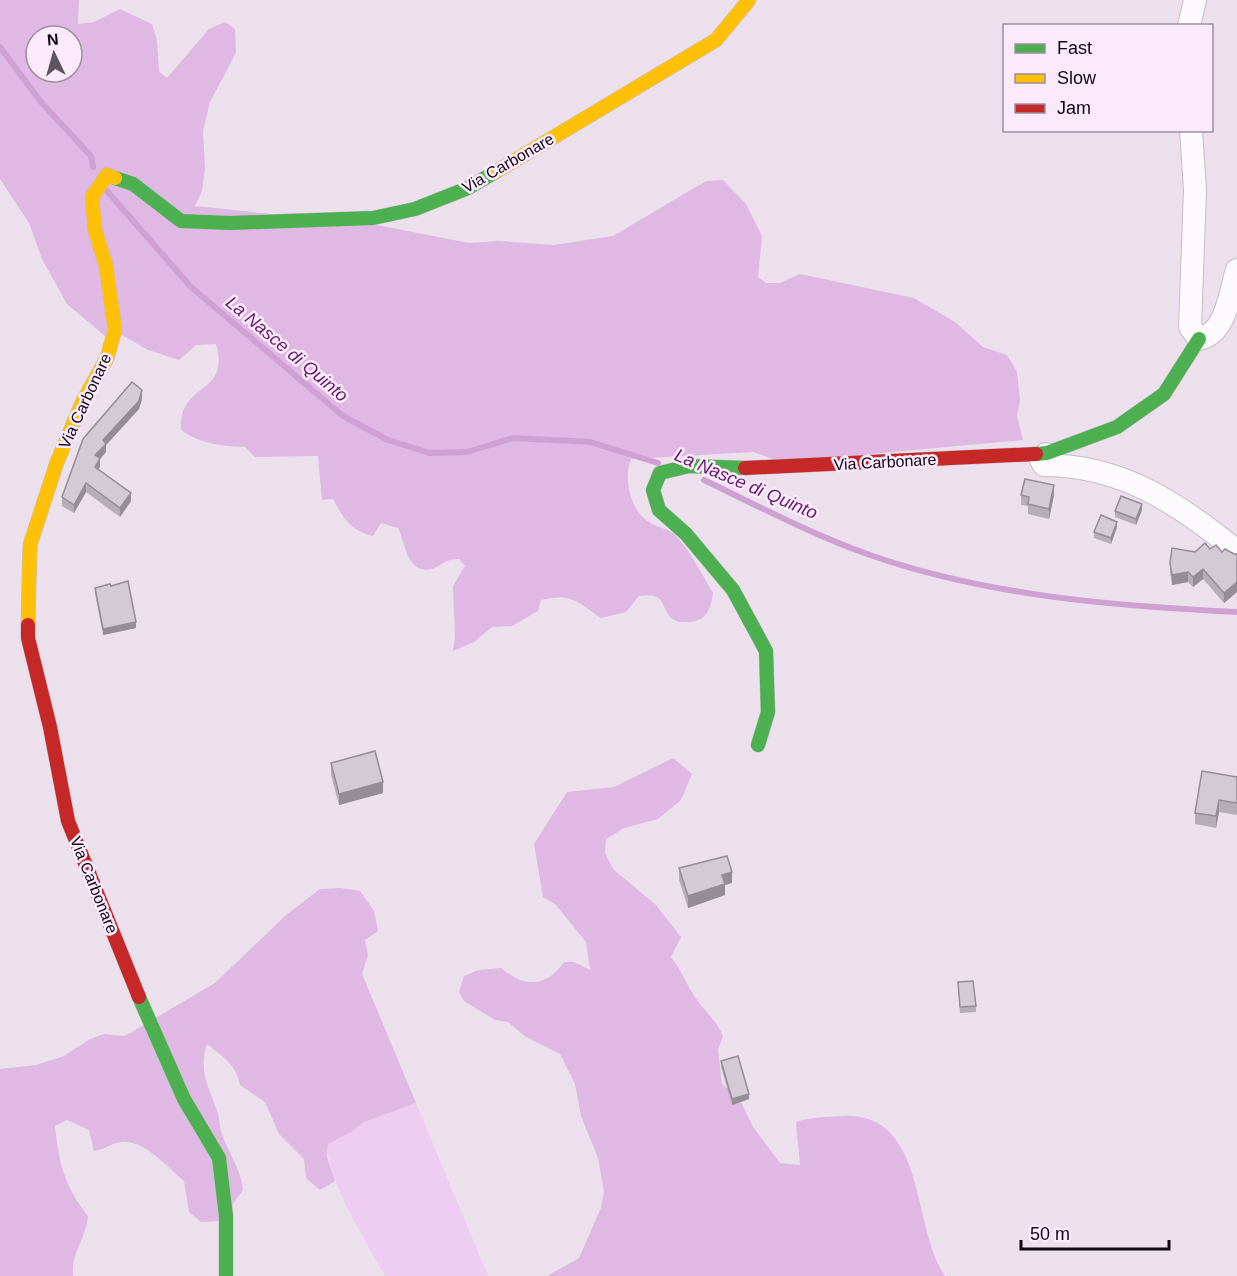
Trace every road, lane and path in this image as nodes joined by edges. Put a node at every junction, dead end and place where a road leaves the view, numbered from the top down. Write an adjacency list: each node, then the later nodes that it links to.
1 (749, 0): 10 (street, Via Carbonare)
2 (1195, 0): 3 (street)
3 (1189, 24)
4 (1191, 132): 6 (street)
5 (1237, 270): 6 (street, Via Carbonare)
6 (1198, 339): 7 (street, Via Carbonare)
7 (1047, 453): 8 (street); 9 (street, Via Carbonare)
8 (1237, 551)
9 (758, 745)
10 (226, 1276)

